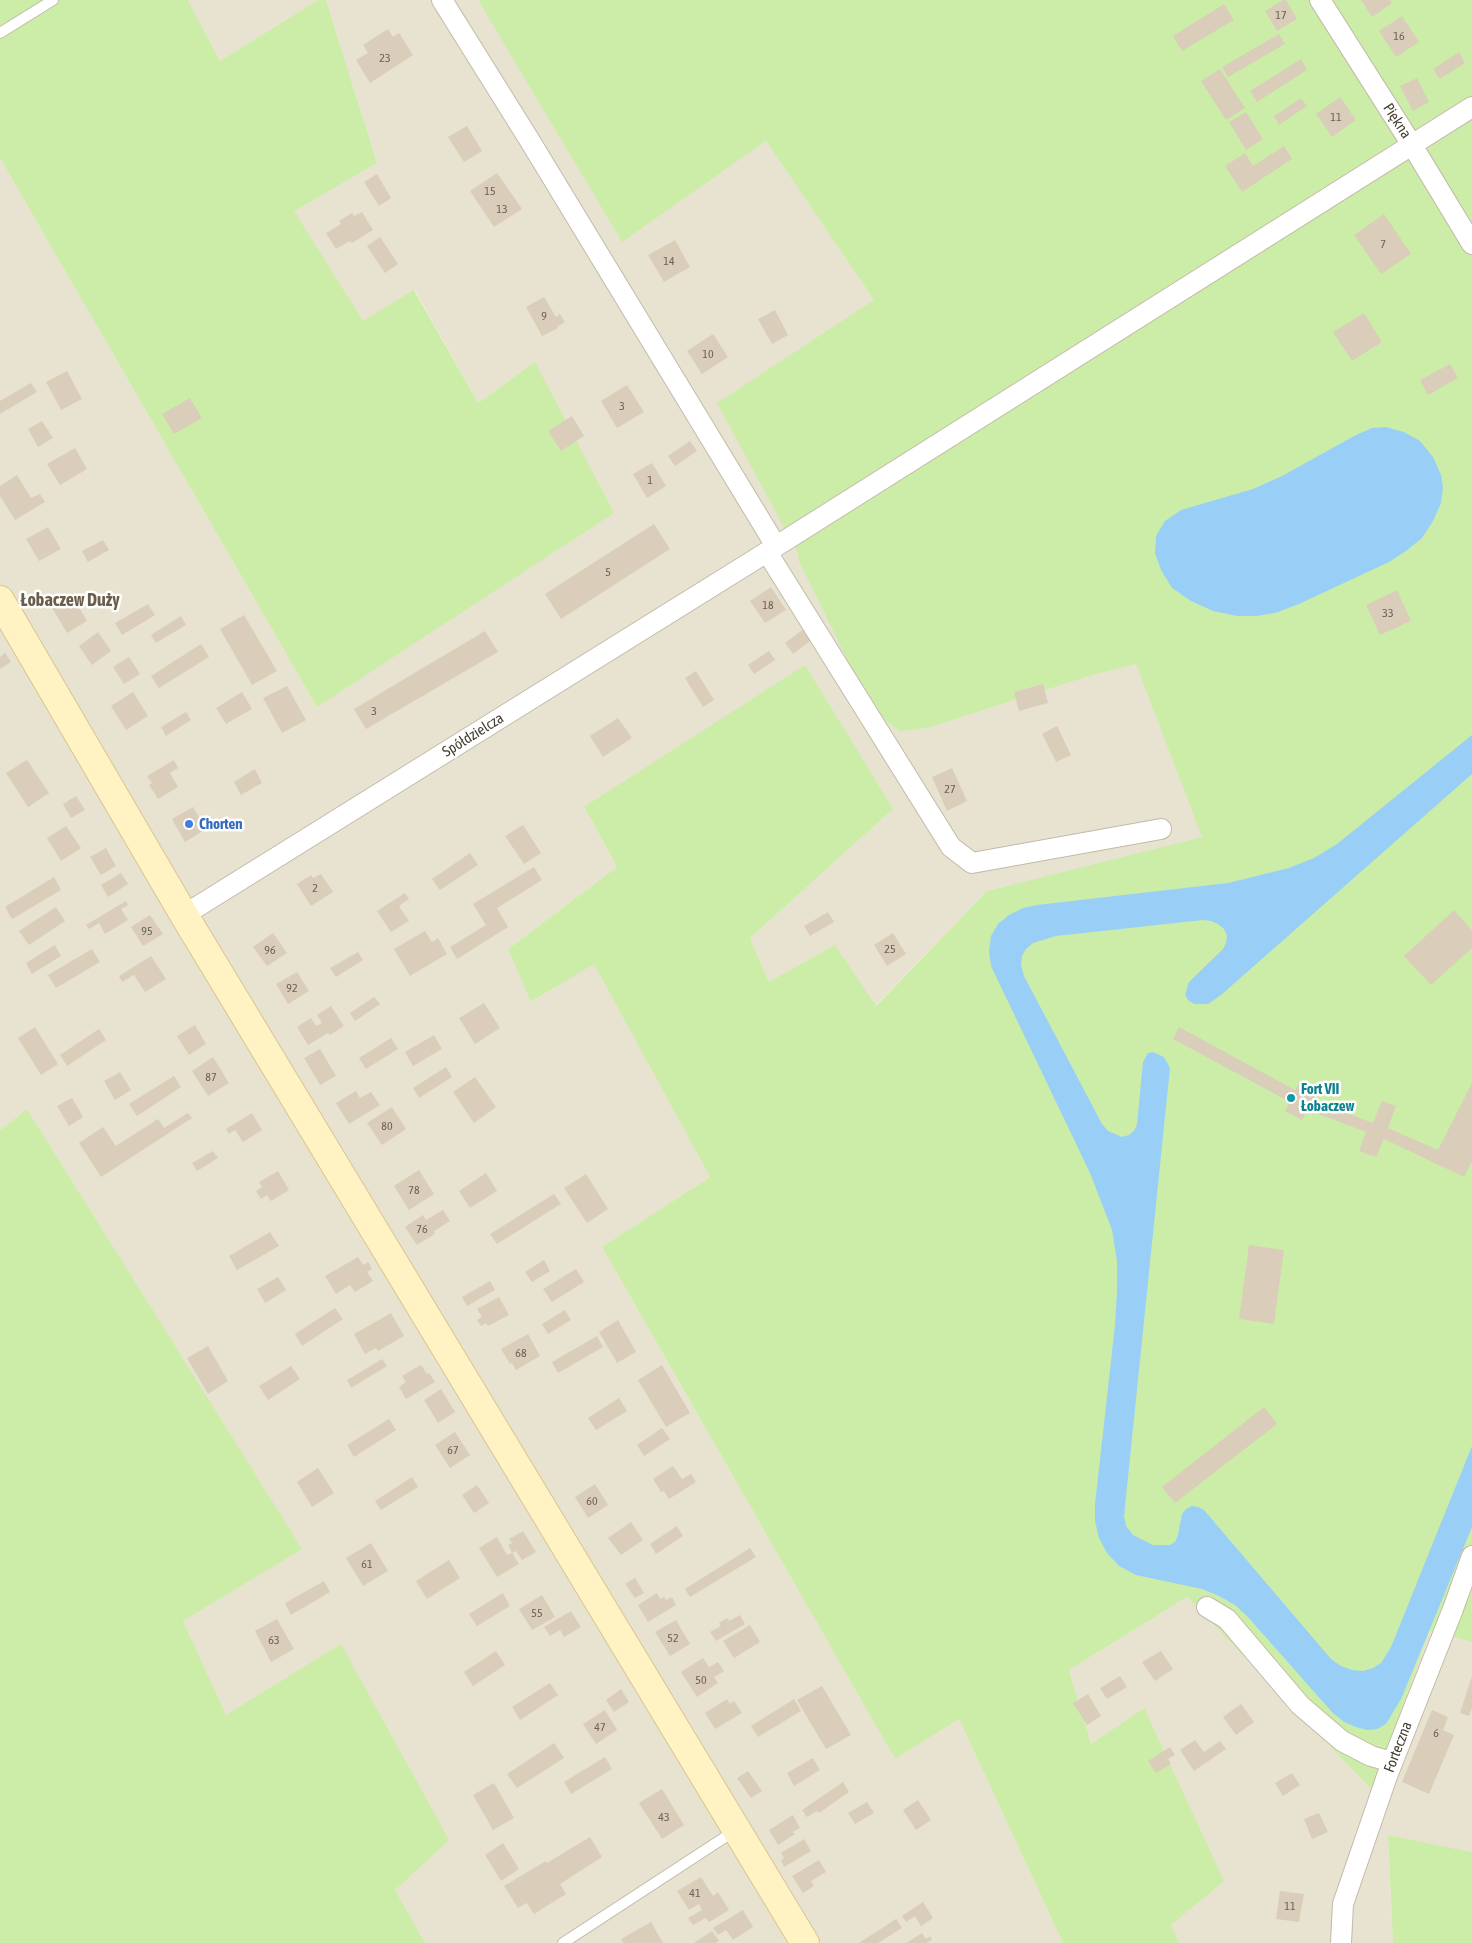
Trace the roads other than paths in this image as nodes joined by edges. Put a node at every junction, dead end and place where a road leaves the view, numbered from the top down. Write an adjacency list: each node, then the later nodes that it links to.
1 (53, 0): 4 (lane)
2 (442, 0): 8 (street)
3 (1320, 0): 6 (street, Piękna)
4 (0, 33)
5 (1472, 107): 6 (street, Spółdzielcza)
6 (1412, 145): 7 (street, Piękna); 8 (street, Spółdzielcza)
7 (1472, 244)
8 (768, 551): 10 (street); 11 (street, Spółdzielcza)
9 (0, 600): 11 (main road)
10 (1161, 829)
11 (184, 915): 15 (main road)
12 (1472, 1556): 14 (street, Forteczna)
13 (1206, 1607): 14 (street)
14 (1392, 1762): 18 (street, Forteczna)
15 (736, 1829): 16 (lane); 17 (main road)
16 (563, 1943)
17 (805, 1943)
18 (1341, 1943)

